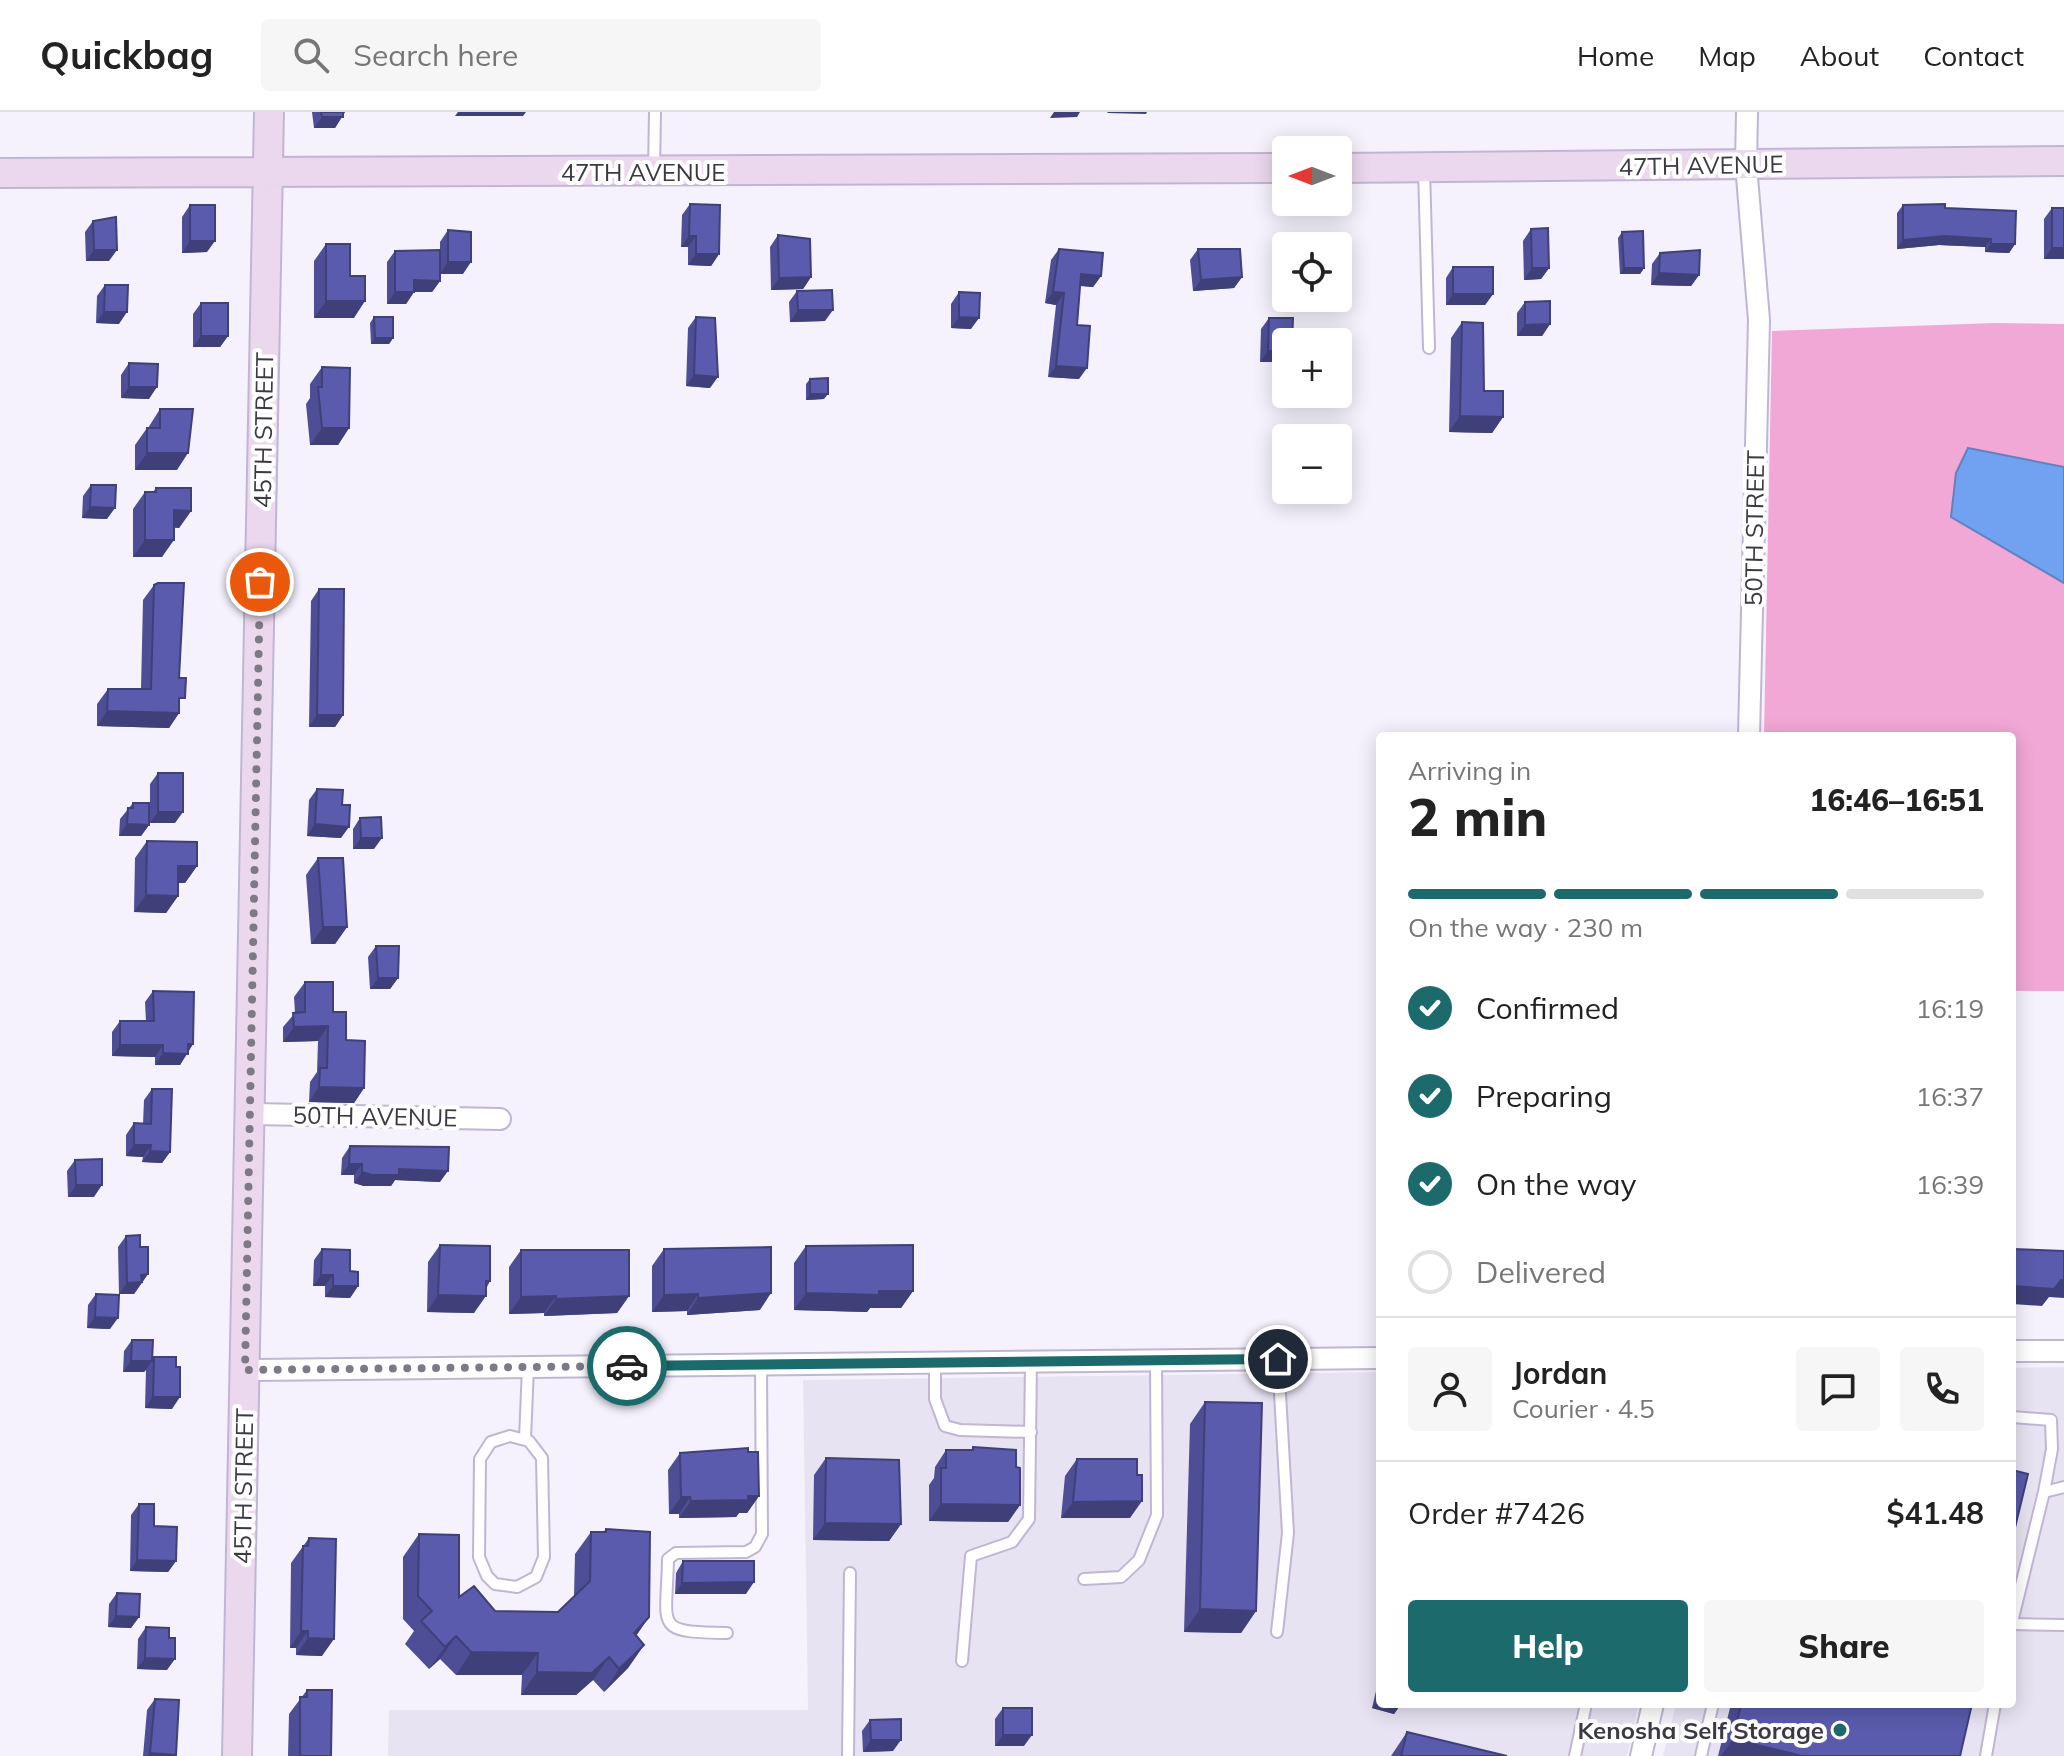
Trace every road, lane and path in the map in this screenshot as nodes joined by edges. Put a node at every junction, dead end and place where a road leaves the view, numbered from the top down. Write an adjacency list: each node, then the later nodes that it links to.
1 (269, 112): 11 (street, 45TH STREET)
2 (655, 112): 9 (lane)
3 (1747, 112): 5 (street)
4 (2064, 161): 5 (street, 47TH AVENUE)
5 (1746, 165): 6 (street, 47TH AVENUE); 13 (street, 50TH STREET)
6 (1424, 167): 8 (street, 47TH AVENUE); 12 (lane)
7 (1272, 168): 9 (street, 47TH AVENUE)
8 (1352, 168)
9 (654, 172): 11 (street, 47TH AVENUE)
10 (0, 173): 11 (street, 47TH AVENUE)
11 (267, 175): 14 (street, 45TH STREET)
12 (1429, 348)
13 (1749, 732)
14 (250, 1114): 15 (street, 50TH AVENUE); 25 (street, 45TH STREET)
15 (500, 1119)
16 (2016, 1351): 17 (street)
17 (2064, 1351)
18 (1376, 1358): 19 (street)
19 (1278, 1359): 20 (street); 36 (lane)
20 (1156, 1360): 21 (street); 32 (lane)
21 (1031, 1362): 22 (street); 27 (lane)
22 (935, 1363): 23 (street); 27 (lane)
23 (761, 1365): 24 (street); 37 (lane)
24 (528, 1367): 25 (street); 28 (lane)
25 (245, 1370): 43 (street, 45TH STREET)
26 (2016, 1417): 30 (lane)
27 (1031, 1432): 38 (lane)
28 (525, 1439): 28 (lane)
29 (2064, 1487): 30 (lane)
30 (2044, 1492): 33 (lane)
31 (850, 1573): 44 (lane)
32 (1084, 1579)
33 (2016, 1607)
34 (2016, 1623): 35 (lane)
35 (2064, 1625)
36 (1277, 1632)
37 (727, 1633)
38 (962, 1661)
39 (1585, 1708): 45 (lane)
40 (1652, 1708): 46 (street)
41 (1712, 1708): 47 (lane)
42 (1994, 1708): 48 (lane)
43 (237, 1756)
44 (848, 1756)
45 (1575, 1756)
46 (1641, 1756)
47 (1701, 1756)
48 (1986, 1756)

